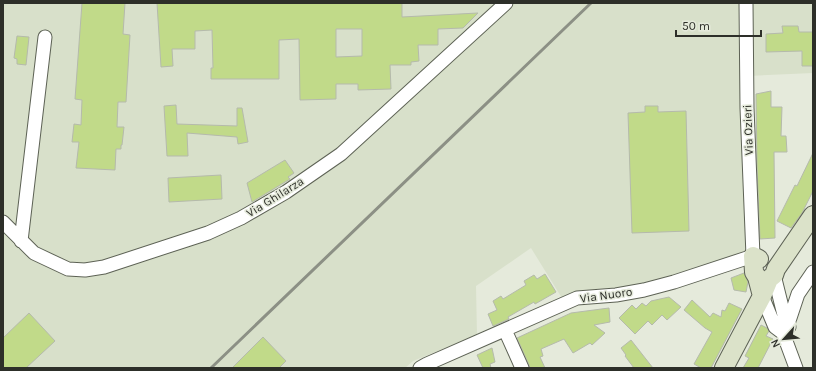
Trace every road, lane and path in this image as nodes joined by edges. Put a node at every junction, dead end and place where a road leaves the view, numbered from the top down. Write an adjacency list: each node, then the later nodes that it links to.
1 (506, 3): 6 (street, Via Ghilarza)
2 (746, 3): 7 (street, Via Ozieri)
3 (45, 37): 6 (street)
4 (813, 215): 7 (street)
5 (3, 222): 6 (street, Via Ghilarza)
6 (22, 241)
7 (763, 267): 9 (street); 10 (street, Via Nuoro); 11 (street, Via Ozieri)
8 (813, 272): 11 (street)
9 (762, 296): 11 (street); 14 (street)
10 (505, 330): 12 (street, Via Nuoro); 13 (street)
11 (784, 337): 15 (street)
12 (426, 367)
13 (522, 368)
14 (724, 368)
15 (796, 368)

